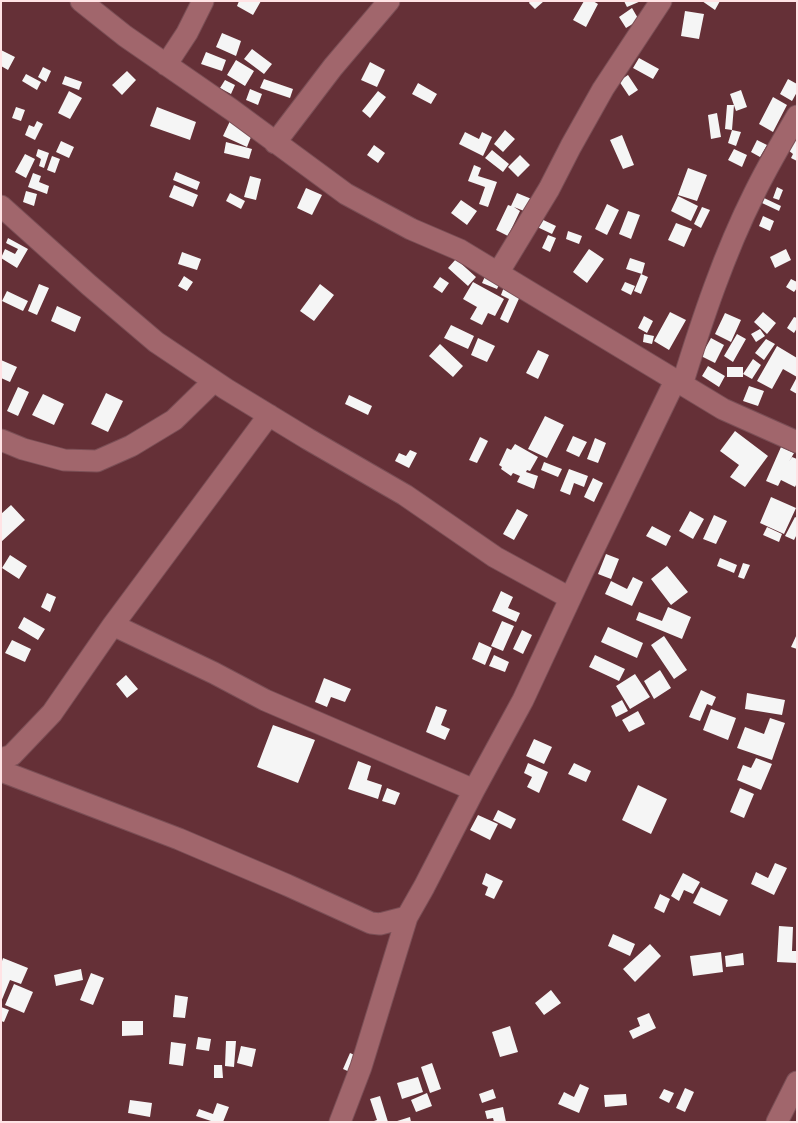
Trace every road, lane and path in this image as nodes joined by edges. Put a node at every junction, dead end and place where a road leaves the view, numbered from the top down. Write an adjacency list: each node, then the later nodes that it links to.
1 (81, 1): 5 (street)
2 (203, 1): 5 (street)
3 (389, 1): 7 (street)
4 (661, 1): 9 (street)
5 (166, 65): 7 (street)
6 (797, 116): 11 (street)
7 (275, 143): 9 (street)
8 (1, 206): 10 (street)
9 (498, 273): 11 (street)
10 (214, 381): 12 (street); 13 (street)
11 (679, 383): 14 (street); 15 (street)
12 (269, 415): 15 (street); 16 (street)
13 (1, 440)
14 (797, 442)
15 (570, 598): 18 (street)
16 (113, 625): 17 (street); 18 (street)
17 (2, 770): 19 (street)
18 (474, 790): 19 (street)
19 (407, 917): 21 (street)
20 (797, 1082): 22 (street)
21 (340, 1122)
22 (777, 1122)

